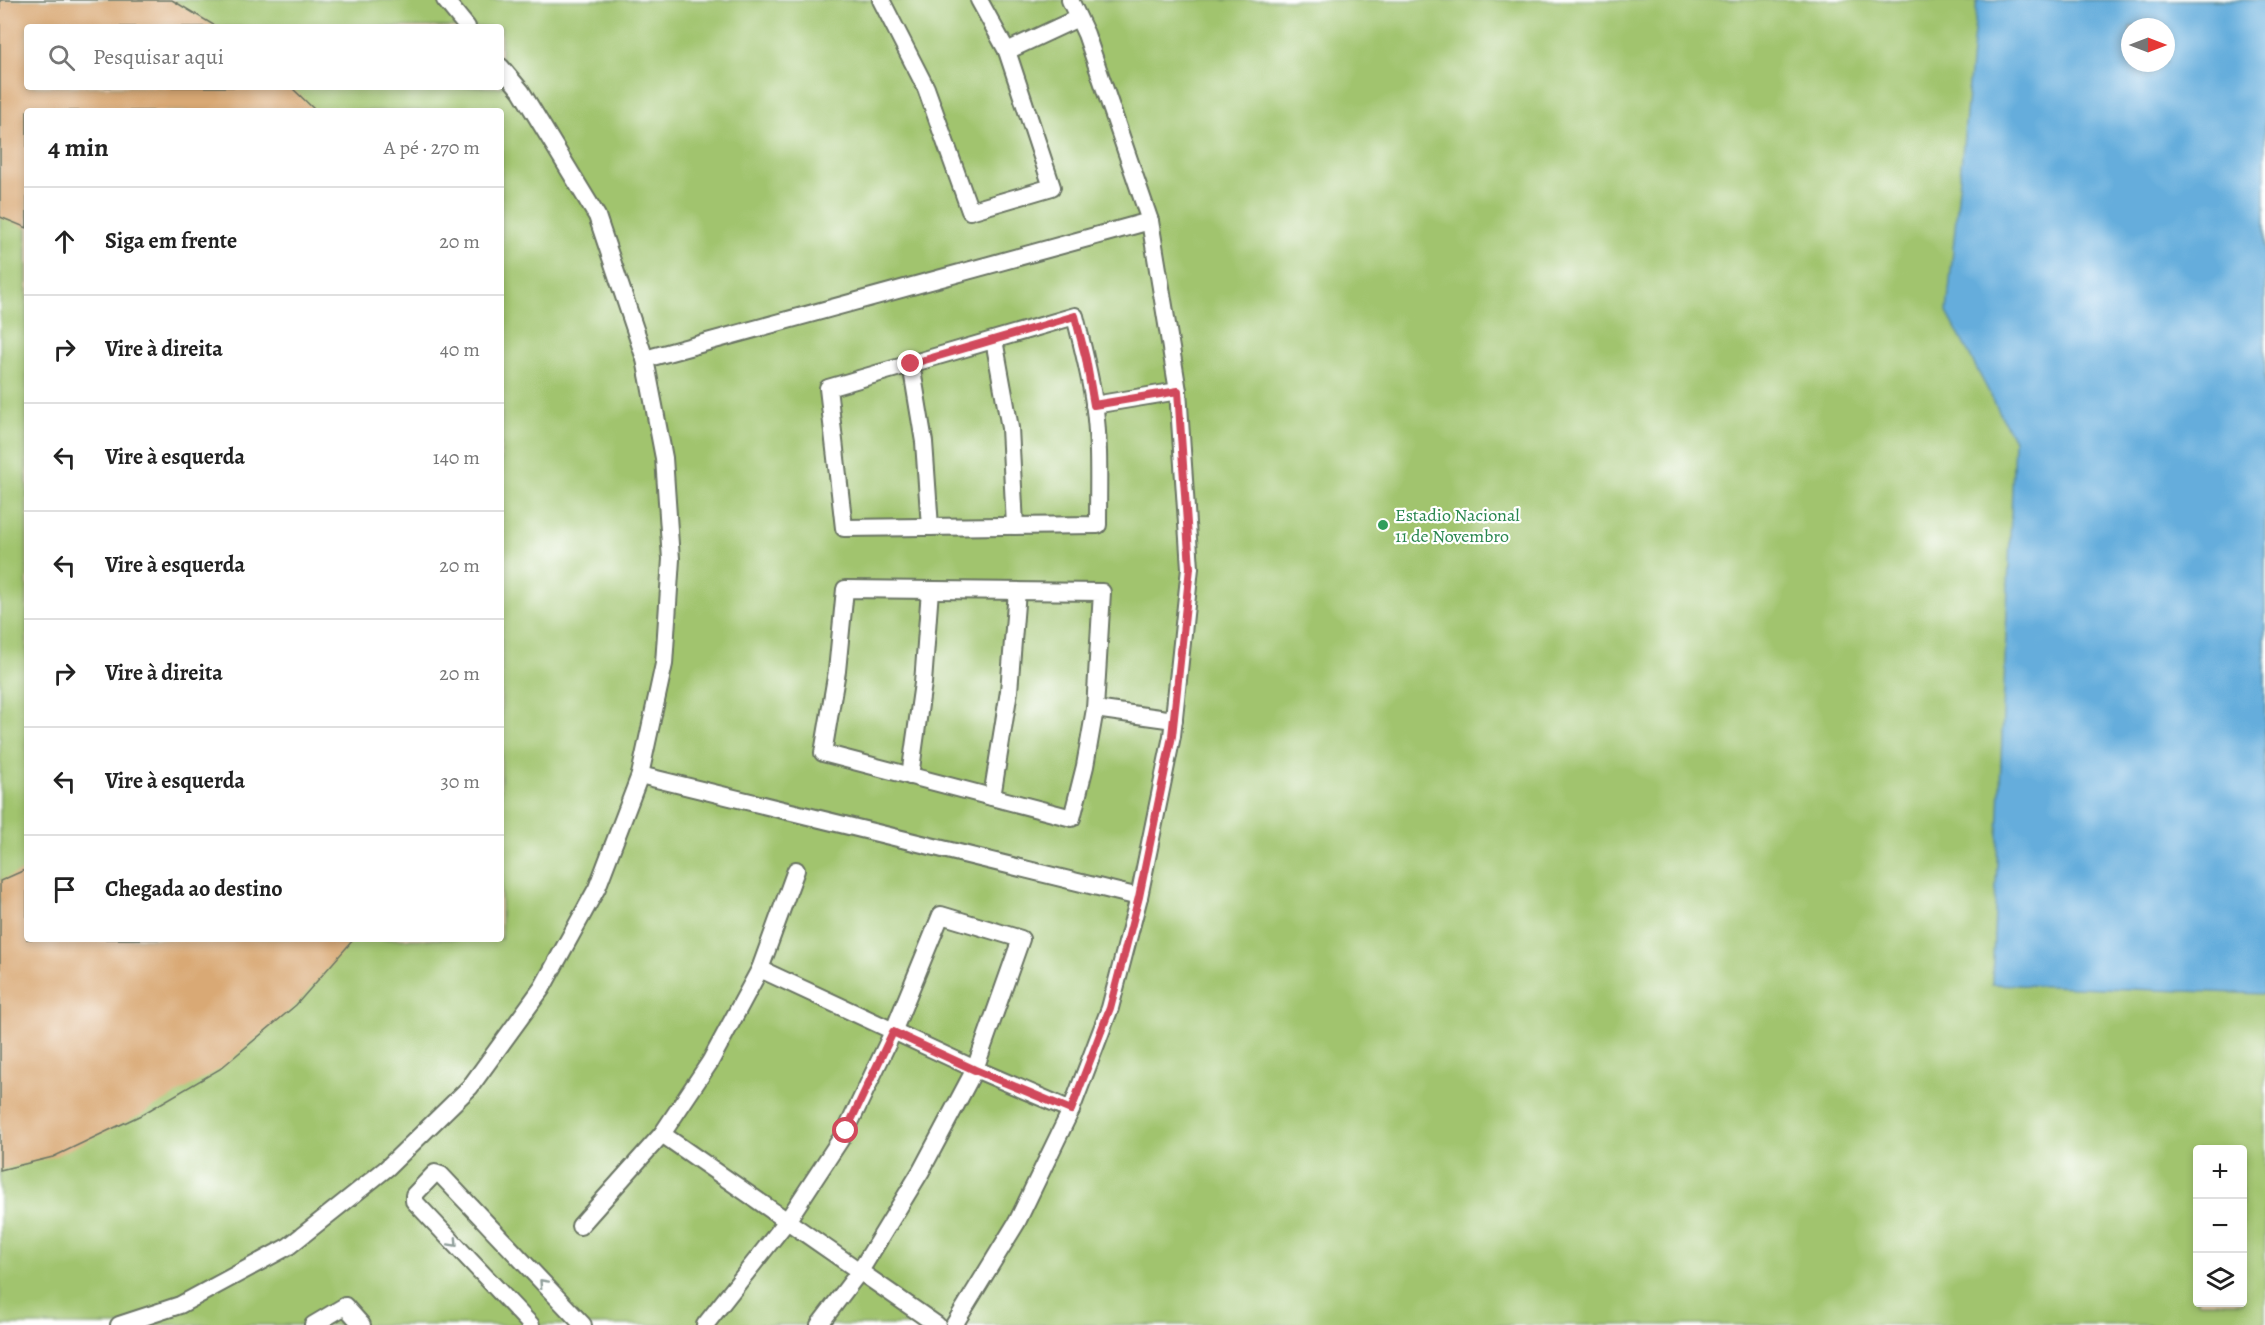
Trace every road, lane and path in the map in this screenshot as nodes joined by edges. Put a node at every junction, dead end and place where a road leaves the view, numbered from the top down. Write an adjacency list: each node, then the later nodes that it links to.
1 (445, 0): 6 (lane)
2 (881, 0): 7 (lane)
3 (979, 0): 7 (lane)
4 (1070, 0): 5 (lane)
5 (1078, 18): 7 (lane); 9 (lane)
6 (465, 24)
7 (1006, 51)
8 (504, 71): 11 (lane)
9 (1150, 221): 11 (lane); 13 (lane)
10 (994, 340): 12 (lane); 14 (lane); 15 (lane)
11 (645, 359): 21 (lane)
12 (911, 364): 16 (lane); 16 (lane)
13 (1178, 391): 14 (lane); 20 (lane)
14 (1094, 405): 15 (lane)
15 (1015, 526): 16 (lane)
16 (930, 527)
17 (930, 590): 18 (lane); 22 (lane); 22 (lane)
18 (1017, 591): 19 (lane); 23 (lane)
19 (1095, 709): 20 (lane); 23 (lane)
20 (1174, 720): 25 (lane)
21 (640, 775): 25 (lane); 34 (lane)
22 (910, 776): 23 (lane)
23 (992, 797)
24 (796, 870): 26 (lane)
25 (1139, 897): 29 (lane)
26 (760, 969): 27 (lane); 30 (lane)
27 (893, 1032): 28 (lane); 28 (lane); 31 (lane)
28 (975, 1070): 29 (lane); 33 (lane)
29 (1071, 1110): 42 (lane)
30 (662, 1134): 31 (lane); 32 (lane)
31 (787, 1221): 33 (lane); 39 (lane)
32 (580, 1226)
33 (860, 1272): 40 (lane); 41 (lane)
34 (119, 1325)
35 (313, 1325): 36 (lane)
36 (362, 1325)
37 (531, 1325): 38 (lane, one-way to 37)
38 (583, 1325)
39 (705, 1325)
40 (819, 1325)
41 (937, 1325)
42 (954, 1325)

